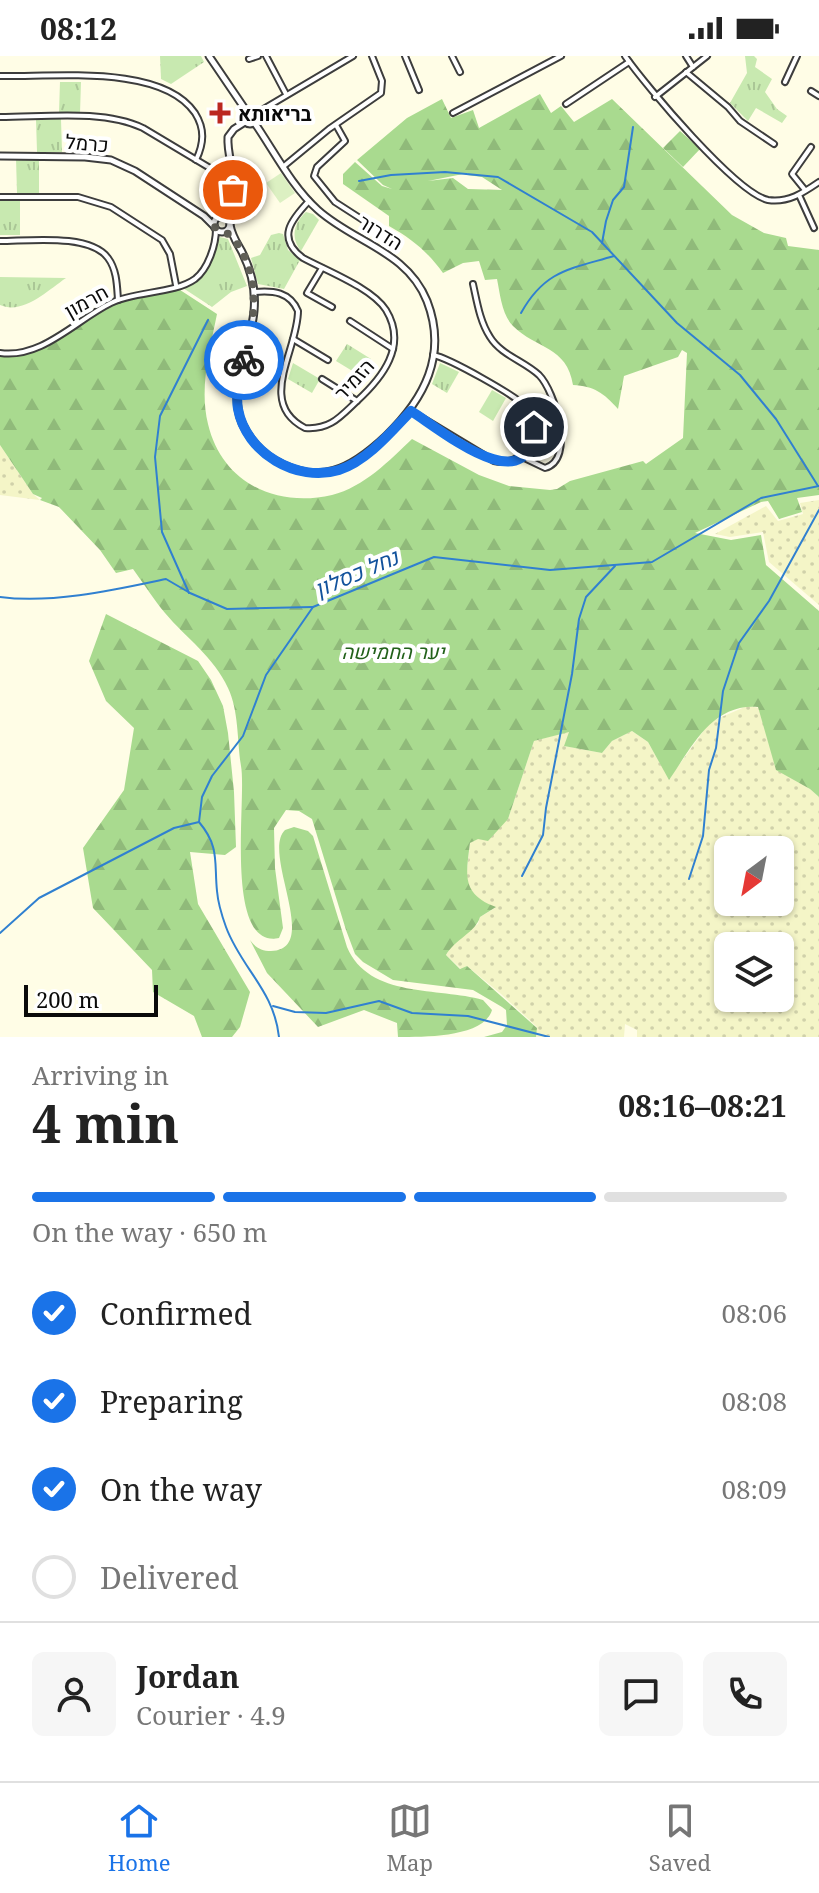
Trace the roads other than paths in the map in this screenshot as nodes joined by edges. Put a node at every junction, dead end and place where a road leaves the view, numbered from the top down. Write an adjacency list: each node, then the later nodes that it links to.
1 (209, 56): 28 (street)
2 (258, 56): 14 (street)
3 (266, 56): 24 (street)
4 (339, 56): 15 (street)
5 (353, 56): 15 (street)
6 (372, 56): 34 (street)
7 (405, 56): 22 (street)
8 (452, 56): 18 (street)
9 (561, 56): 29 (street)
10 (625, 56): 16 (street)
11 (686, 56): 17 (street)
12 (707, 56): 17 (street)
13 (797, 56): 21 (street)
14 (249, 59)
15 (342, 62): 24 (street)
16 (629, 62): 26 (street); 27 (street)
17 (693, 67): 19 (street)
18 (460, 72)
19 (686, 72): 26 (street); 35 (street)
20 (0, 76): 38 (street)
21 (785, 82)
22 (419, 90)
23 (811, 91): 25 (street)
24 (286, 94): 30 (street)
25 (819, 96)
26 (655, 97): 43 (street)
27 (566, 104)
28 (247, 112): 30 (street); 32 (street)
29 (453, 113)
30 (255, 114): 33 (street)
31 (0, 117): 38 (street)
32 (245, 122): 33 (street); 41 (street)
33 (254, 122): 39 (street, הדרור)
34 (336, 125): 39 (street); 49 (street)
35 (774, 144)
36 (811, 147): 42 (street)
37 (0, 156): 47 (street, כרמל)
38 (196, 160): 41 (street)
39 (284, 166): 45 (street, הדרור)
40 (819, 182): 42 (street)
41 (235, 183): 46 (street)
42 (806, 191): 43 (street)
43 (799, 195): 51 (street)
44 (0, 197): 57 (street)
45 (309, 201): 55 (street, הזמיר); 65 (street, הדרור)
46 (228, 207): 48 (street); 50 (street)
47 (204, 216): 48 (street, כרמל); 52 (street, כרמל)
48 (219, 217): 50 (street, כרמל); 52 (street)
49 (366, 222)
50 (229, 223): 52 (street); 53 (street, הדרור)
51 (814, 228)
52 (219, 230): 53 (street); 57 (street, חרמון)
53 (232, 236): 58 (street, הדרור)
54 (0, 241): 59 (street)
55 (322, 268): 60 (street); 63 (street, הזמיר)
56 (473, 284): 70 (street)
57 (176, 286): 59 (street, חרמון)
58 (254, 292): 62 (street, הזמיר); 69 (street, הדרור)
59 (118, 300): 64 (street, חרמון)
60 (332, 307)
61 (350, 321): 63 (street)
62 (293, 339): 66 (street); 68 (street, הזמיר)
63 (393, 349): 68 (street, הזמיר)
64 (0, 353)
65 (433, 355): 69 (street, הדרור); 70 (street)
66 (328, 360)
67 (322, 379): 68 (street)
68 (357, 401)
69 (411, 411): 70 (street)
70 (522, 457)

